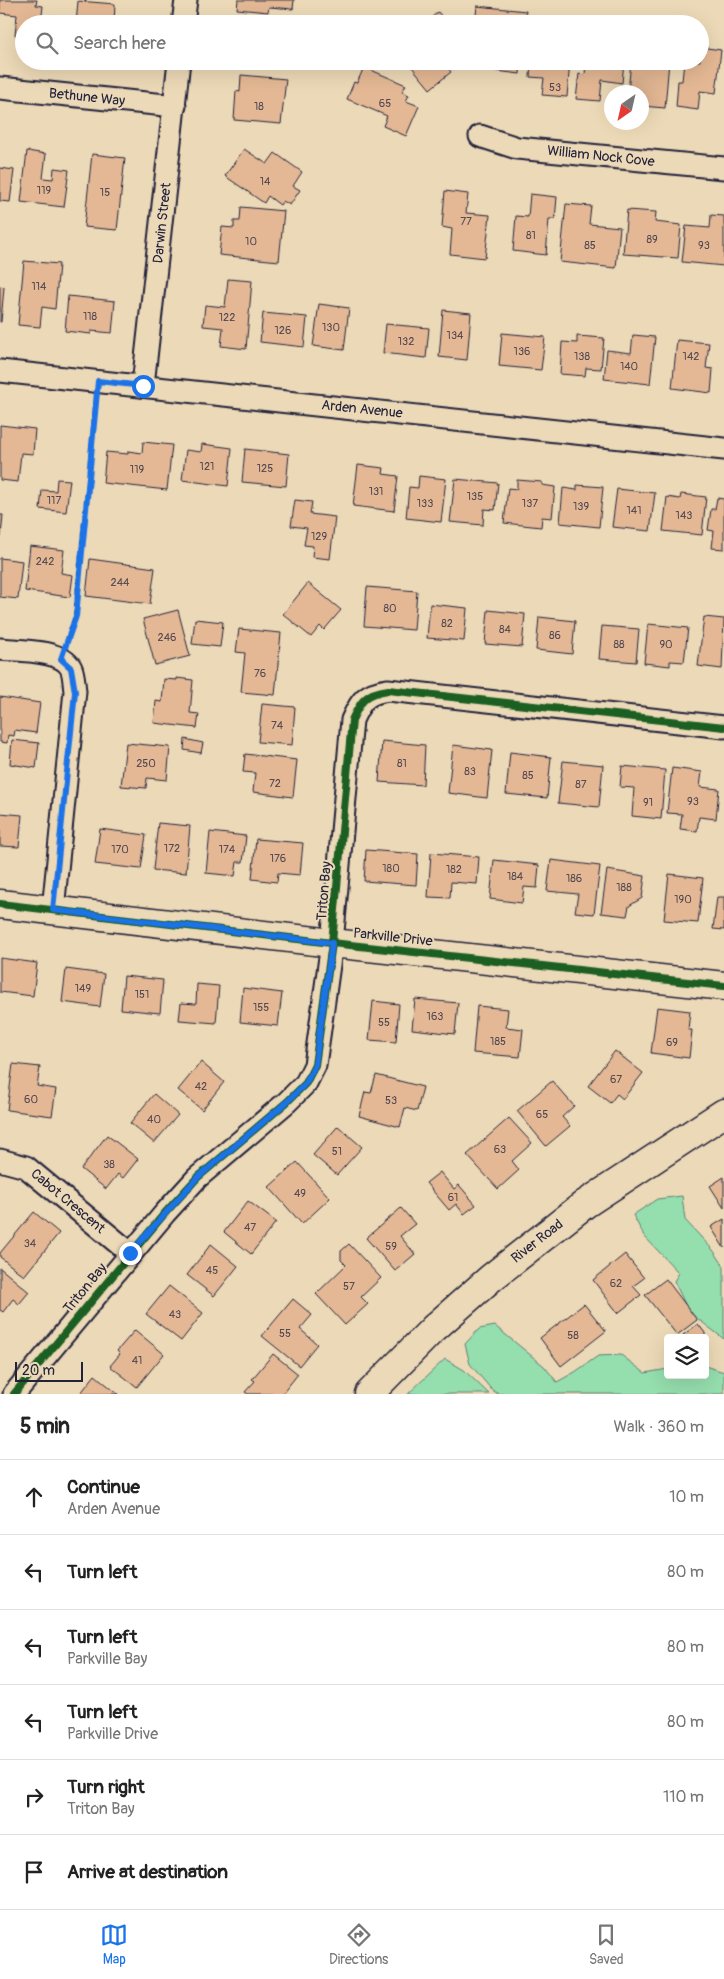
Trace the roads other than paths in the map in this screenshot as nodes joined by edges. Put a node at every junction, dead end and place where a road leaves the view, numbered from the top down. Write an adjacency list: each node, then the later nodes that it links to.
1 (186, 0): 2 (street)
2 (184, 15)
3 (178, 70): 5 (street, Darwin Street)
4 (0, 88): 5 (street, Bethune Way)
5 (175, 106): 9 (street, Darwin Street)
6 (480, 136): 7 (street, William Nock Cove)
7 (724, 168)
8 (0, 371): 9 (street, Arden Avenue)
9 (143, 386): 10 (street, Arden Avenue)
10 (724, 449)
11 (0, 649): 14 (street)
12 (724, 727): 15 (street, Triton Bay)
13 (0, 904): 14 (street, Parkville Drive)
14 (53, 910): 15 (street, Parkville Drive)
15 (332, 943): 16 (street, Parkville Drive); 19 (street, Triton Bay)
16 (724, 986)
17 (724, 1113): 21 (street, River Road)
18 (0, 1160): 19 (street, Cabot Crescent)
19 (130, 1253): 20 (street, Triton Bay)
20 (14, 1394)
21 (369, 1394)

